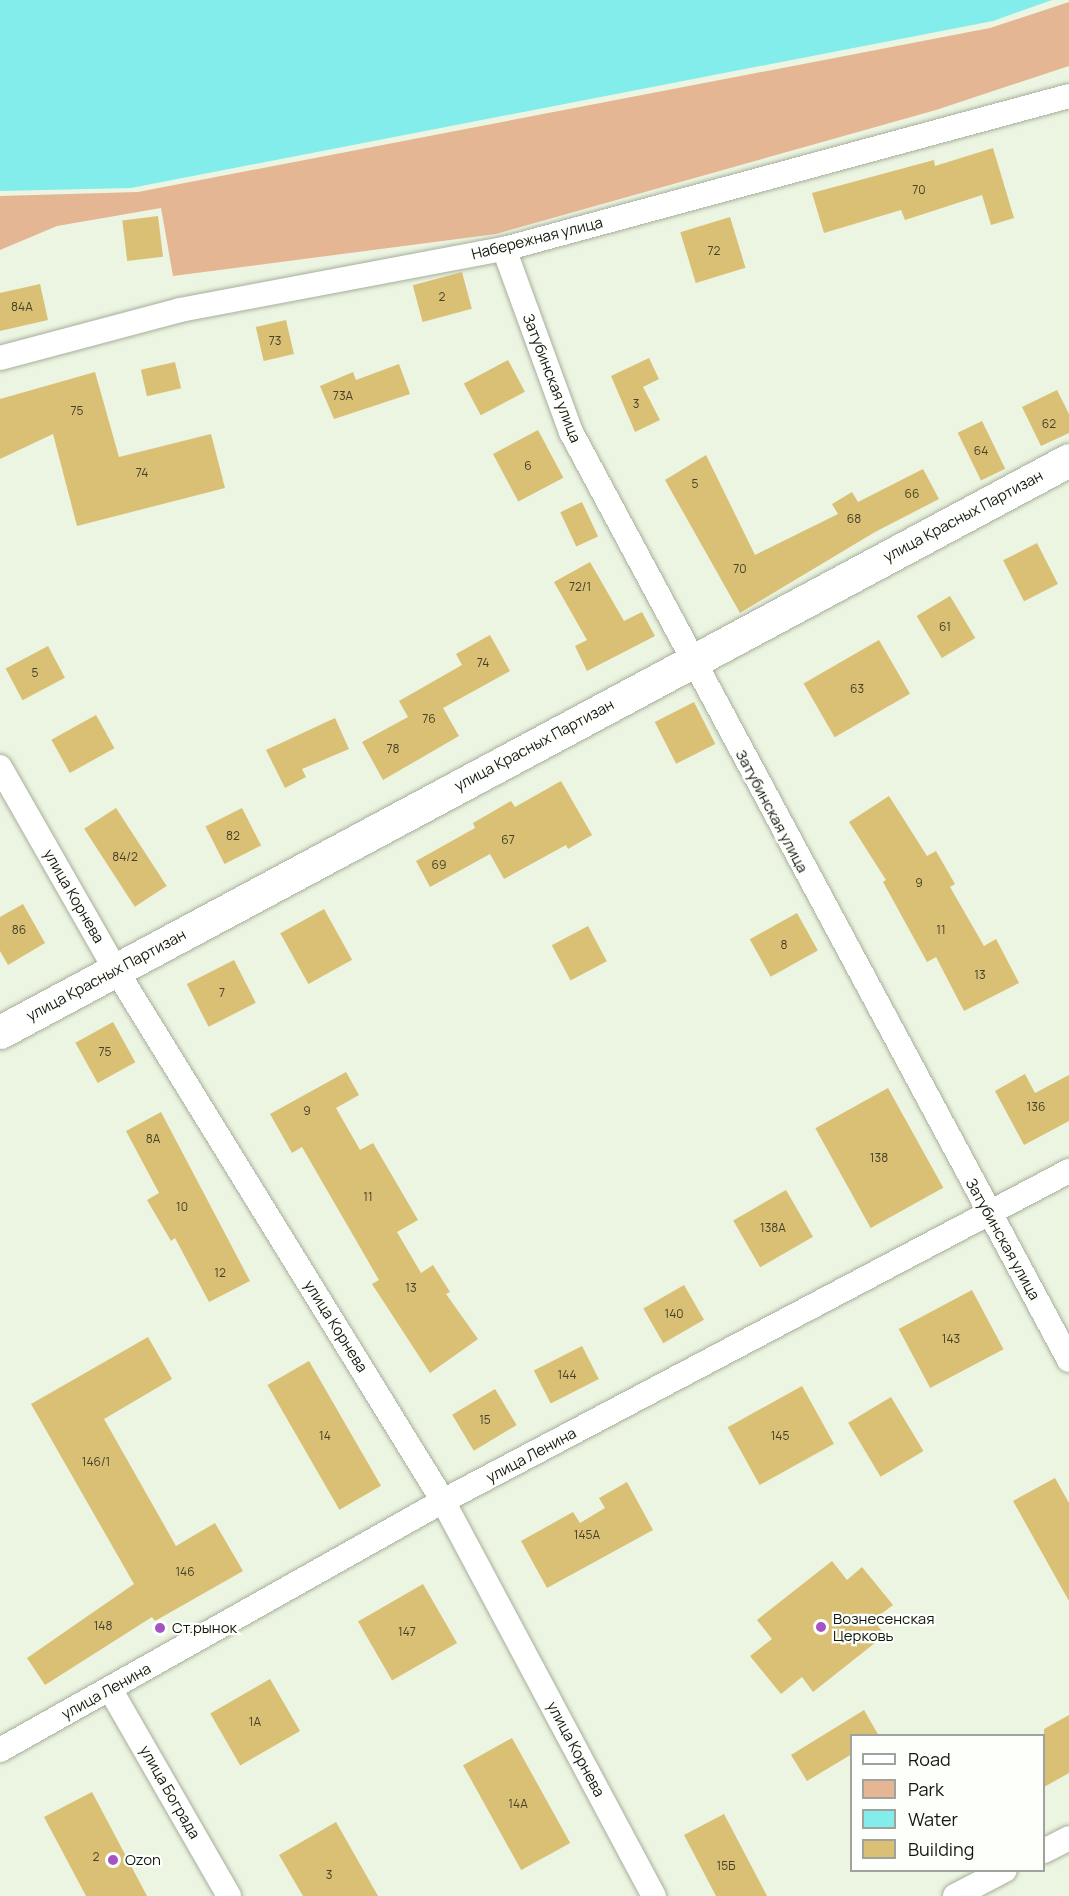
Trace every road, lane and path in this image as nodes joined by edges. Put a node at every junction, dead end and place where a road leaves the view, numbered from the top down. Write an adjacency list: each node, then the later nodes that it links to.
1 (1069, 96): 2 (street, Набережная улица)
2 (504, 249): 3 (street, Набережная улица); 5 (street, Затубинская улица)
3 (0, 358)
4 (1069, 460): 5 (main road, улица Красных Партизан)
5 (691, 661): 7 (main road, улица Красных Партизан); 10 (street, Затубинская улица)
6 (0, 766): 7 (street, улица Корнева)
7 (116, 970): 8 (main road, улица Красных Партизан); 12 (street, улица Корнева)
8 (0, 1032)
9 (1069, 1171): 10 (street, улица Ленина)
10 (990, 1215): 11 (street, Затубинская улица); 12 (street, улица Ленина)
11 (1069, 1360)
12 (443, 1501): 13 (street, улица Ленина); 19 (street, улица Корнева)
13 (110, 1689): 14 (street, улица Ленина); 18 (street, улица Бограда)
14 (0, 1750)
15 (1069, 1838): 16 (street)
16 (1045, 1850)
17 (1001, 1872): 20 (street)
18 (229, 1896)
19 (654, 1896)
20 (955, 1896)

